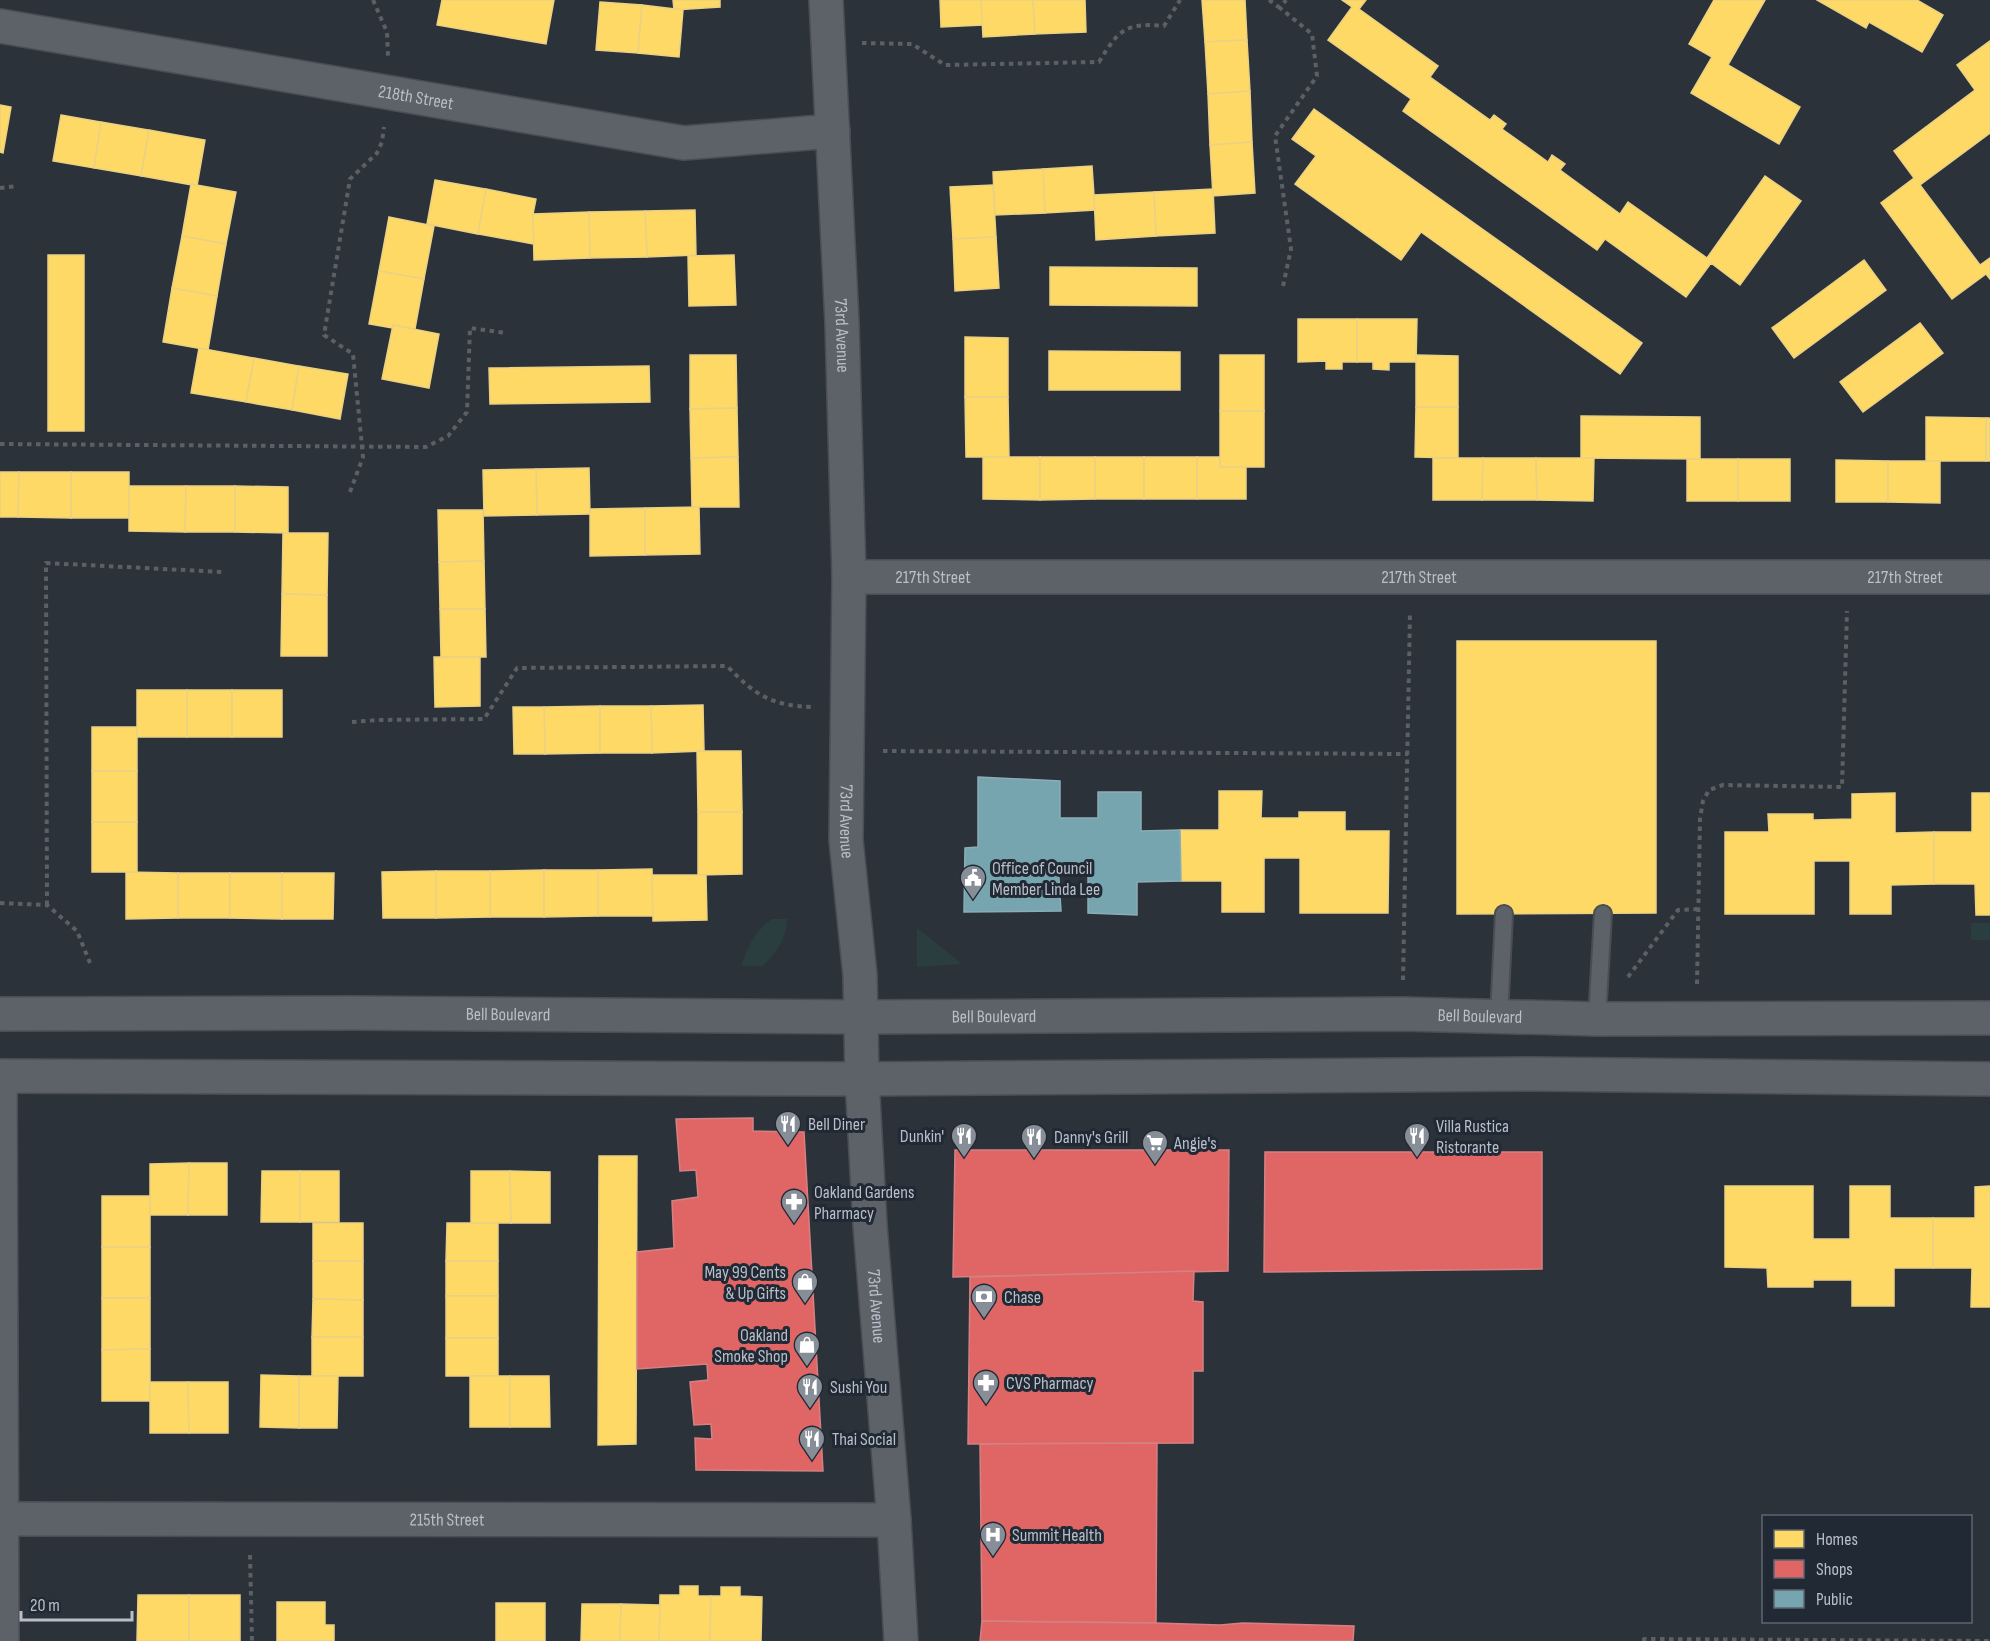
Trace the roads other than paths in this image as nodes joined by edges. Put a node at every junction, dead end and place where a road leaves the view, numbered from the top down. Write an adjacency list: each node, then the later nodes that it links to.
1 (826, 0): 3 (street, 73rd Avenue)
2 (0, 26): 3 (street, 218th Street)
3 (833, 131): 4 (street, 73rd Avenue)
4 (849, 577): 5 (street, 217th Street); 9 (street, 73rd Avenue)
5 (1990, 577)
6 (1504, 914): 10 (lane)
7 (1603, 914): 12 (lane)
8 (0, 1014): 9 (street, Bell Boulevard)
9 (862, 1017): 10 (street, Bell Boulevard); 14 (street, 73rd Avenue)
10 (1499, 1017): 12 (street, Bell Boulevard)
11 (1990, 1018): 12 (street, Bell Boulevard)
12 (1597, 1019)
13 (0, 1076): 14 (street); 16 (street)
14 (862, 1079): 15 (street); 17 (street, 73rd Avenue)
15 (1990, 1079)
16 (1, 1519): 17 (street, 215th Street); 18 (street)
17 (894, 1520): 19 (street, 73rd Avenue)
18 (2, 1641)
19 (901, 1641)

